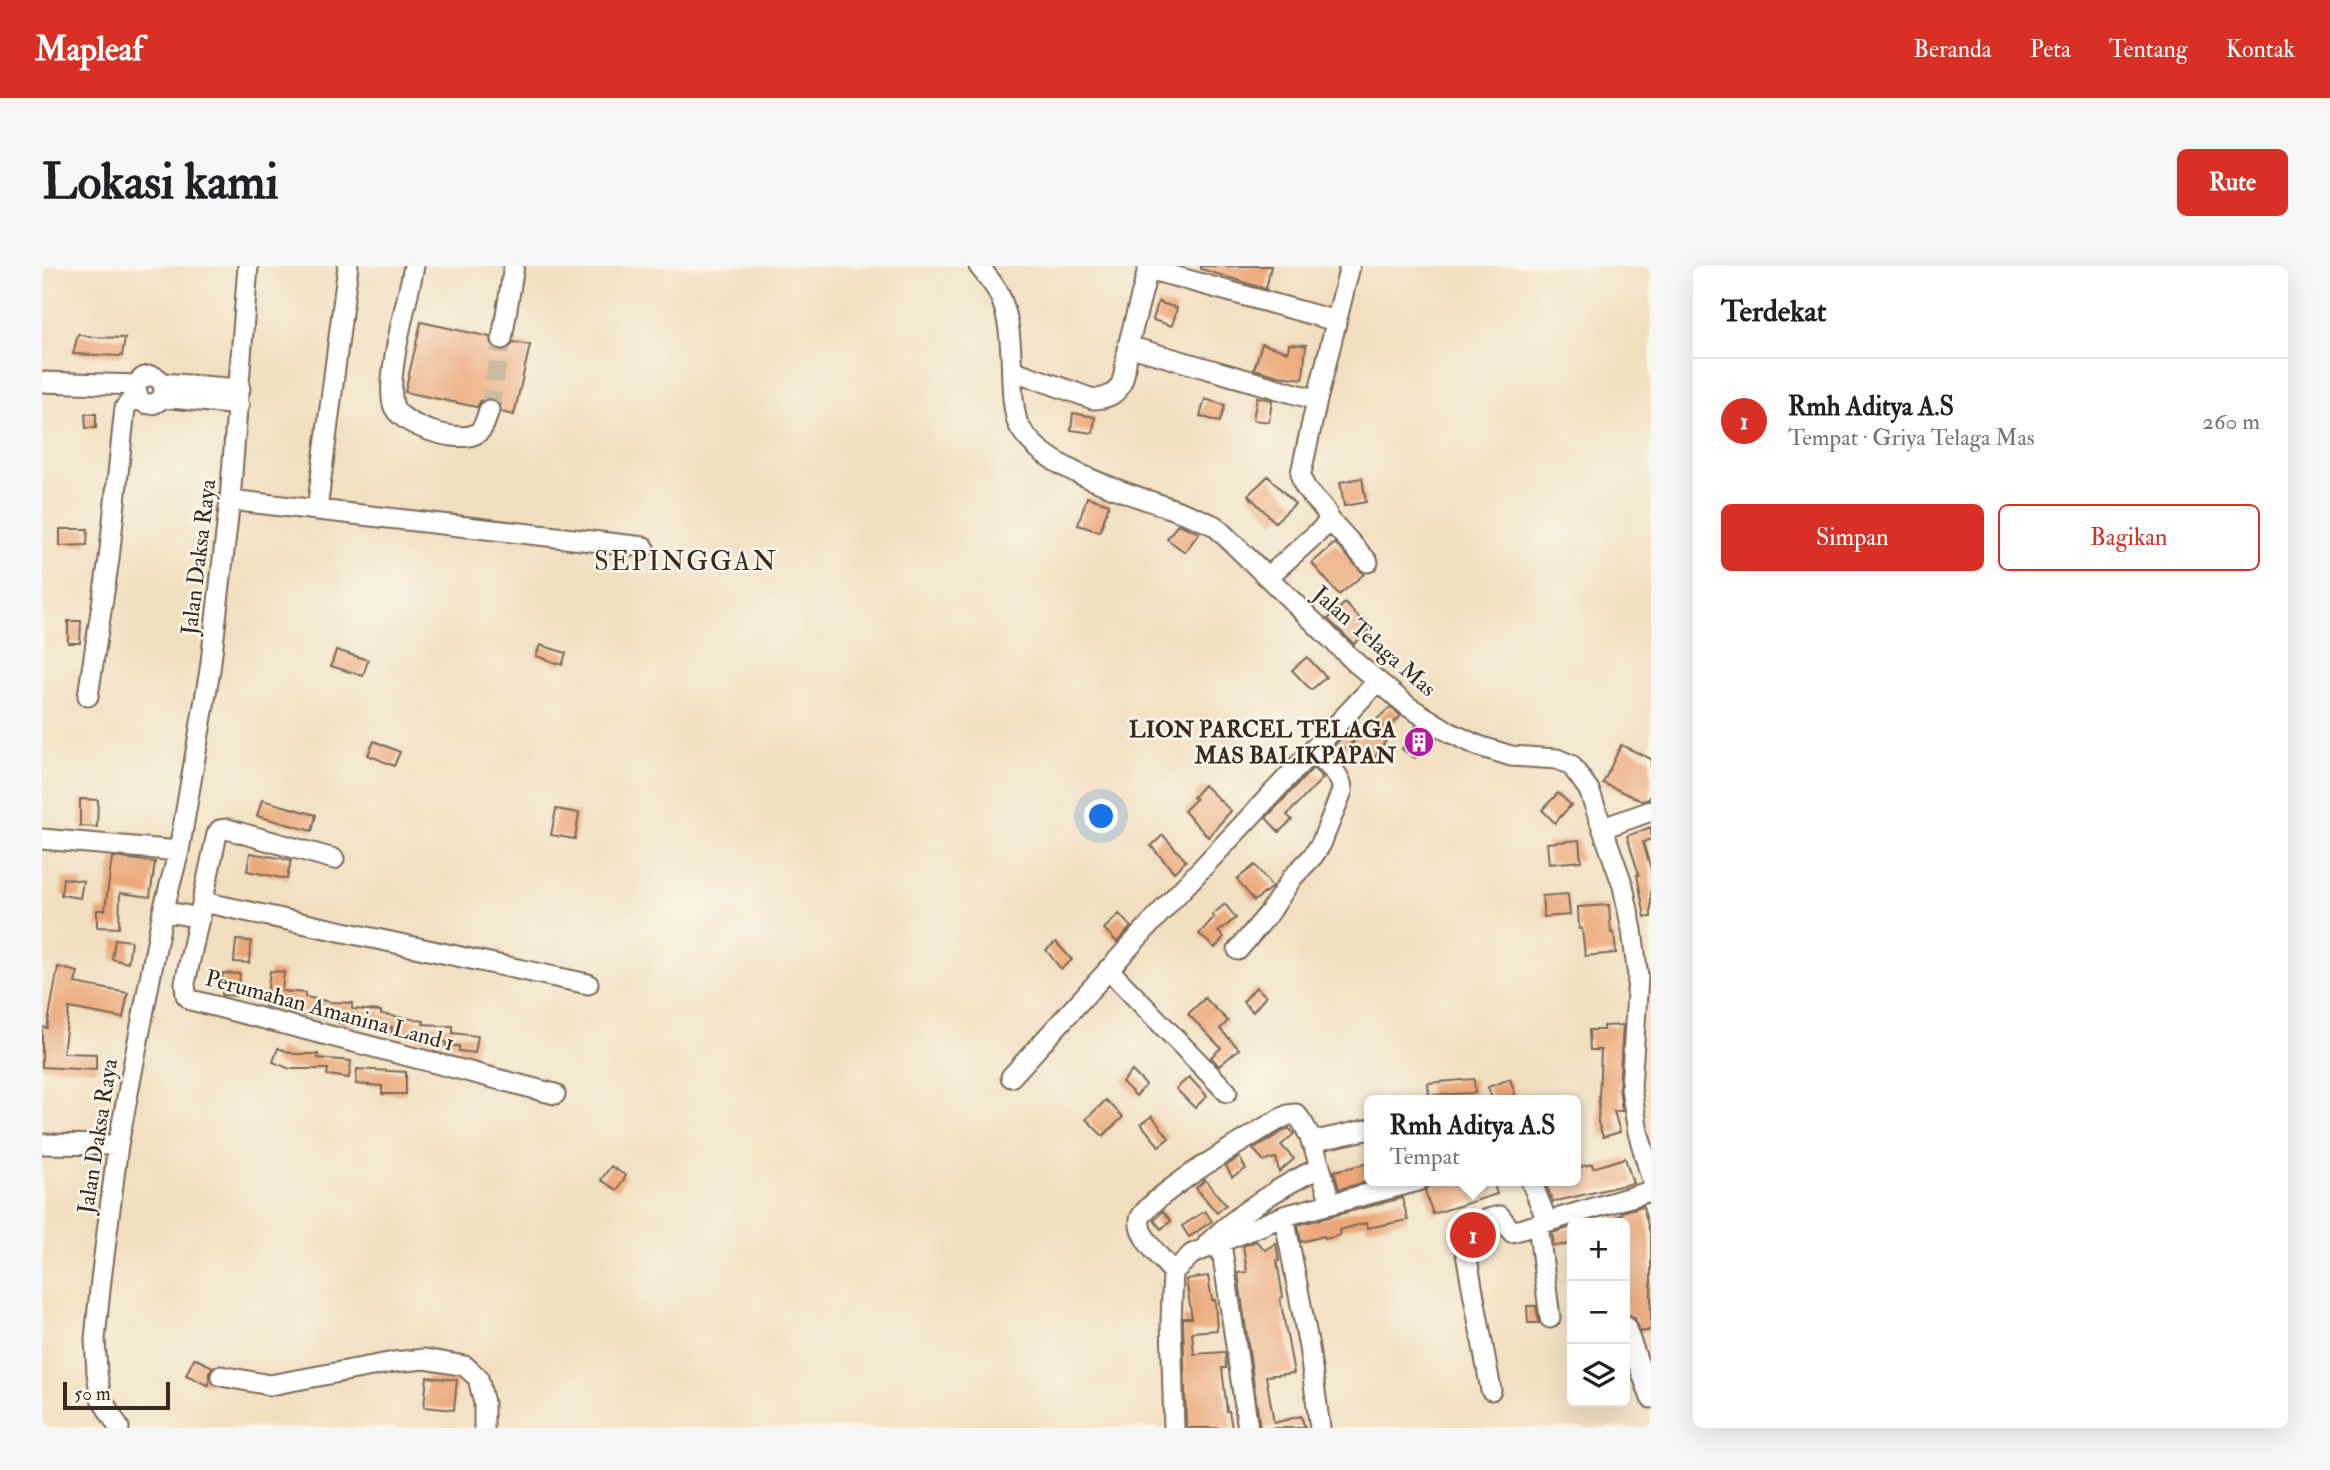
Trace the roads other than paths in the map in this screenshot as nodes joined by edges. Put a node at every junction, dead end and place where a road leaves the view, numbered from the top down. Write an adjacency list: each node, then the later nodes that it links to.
1 (248, 266): 14 (street, Jalan Daksa Raya)
2 (348, 266): 18 (street)
3 (414, 266): 16 (street)
4 (514, 266): 9 (street)
5 (979, 266): 11 (street, Jalan Telaga Mas)
6 (1350, 266): 8 (street)
7 (1149, 267): 8 (street); 10 (street)
8 (1336, 321): 15 (street)
9 (502, 340)
10 (1128, 346): 11 (street); 15 (street)
11 (1012, 370): 22 (street, Jalan Telaga Mas)
12 (42, 382): 13 (street)
13 (137, 389): 14 (street); 24 (street)
14 (239, 397): 17 (street, Jalan Daksa Raya)
15 (1317, 400): 19 (street)
16 (489, 410)
17 (230, 500): 18 (street); 29 (street, Jalan Daksa Raya)
18 (317, 510): 20 (street)
19 (1329, 519): 21 (street); 22 (street)
20 (644, 547)
21 (1368, 562)
22 (1268, 577): 23 (street, Jalan Telaga Mas)
23 (1377, 682): 25 (street); 27 (street, Jalan Telaga Mas)
24 (88, 695)
25 (1312, 751): 33 (street); 34 (street)
26 (1651, 811): 27 (street)
27 (1603, 828): 44 (street, Jalan Telaga Mas)
28 (42, 839): 29 (street)
29 (179, 851): 32 (street, Jalan Daksa Raya)
30 (334, 859): 31 (street, Perumahan Amanina Land 1)
31 (202, 910): 32 (street); 35 (street); 38 (street, Perumahan Amanina Land 1)
32 (163, 911): 42 (street, Jalan Daksa Raya)
33 (1238, 950)
34 (1108, 969): 36 (street); 37 (street)
35 (588, 984)
36 (1011, 1077)
37 (1227, 1092)
38 (555, 1094)
39 (1364, 1130): 40 (street)
40 (1311, 1142): 43 (street); 53 (street)
41 (42, 1144): 42 (street)
42 (118, 1146): 59 (street, Jalan Daksa Raya)
43 (1319, 1168): 48 (street); 52 (street)
44 (1651, 1177)
45 (1398, 1186): 48 (street)
46 (1532, 1186): 51 (street)
47 (1651, 1191): 50 (street)
48 (1331, 1203): 49 (street)
49 (1284, 1216): 52 (street); 63 (street)
50 (1585, 1217): 51 (street)
51 (1542, 1223): 54 (street); 57 (street)
52 (1212, 1246): 53 (street); 62 (street)
53 (1173, 1272): 61 (street)
54 (1550, 1318)
55 (1630, 1339): 58 (street)
56 (220, 1376): 60 (street)
57 (1491, 1390)
58 (1650, 1393)
59 (119, 1428)
60 (484, 1428)
61 (1174, 1428)
62 (1248, 1428)
63 (1320, 1428)

